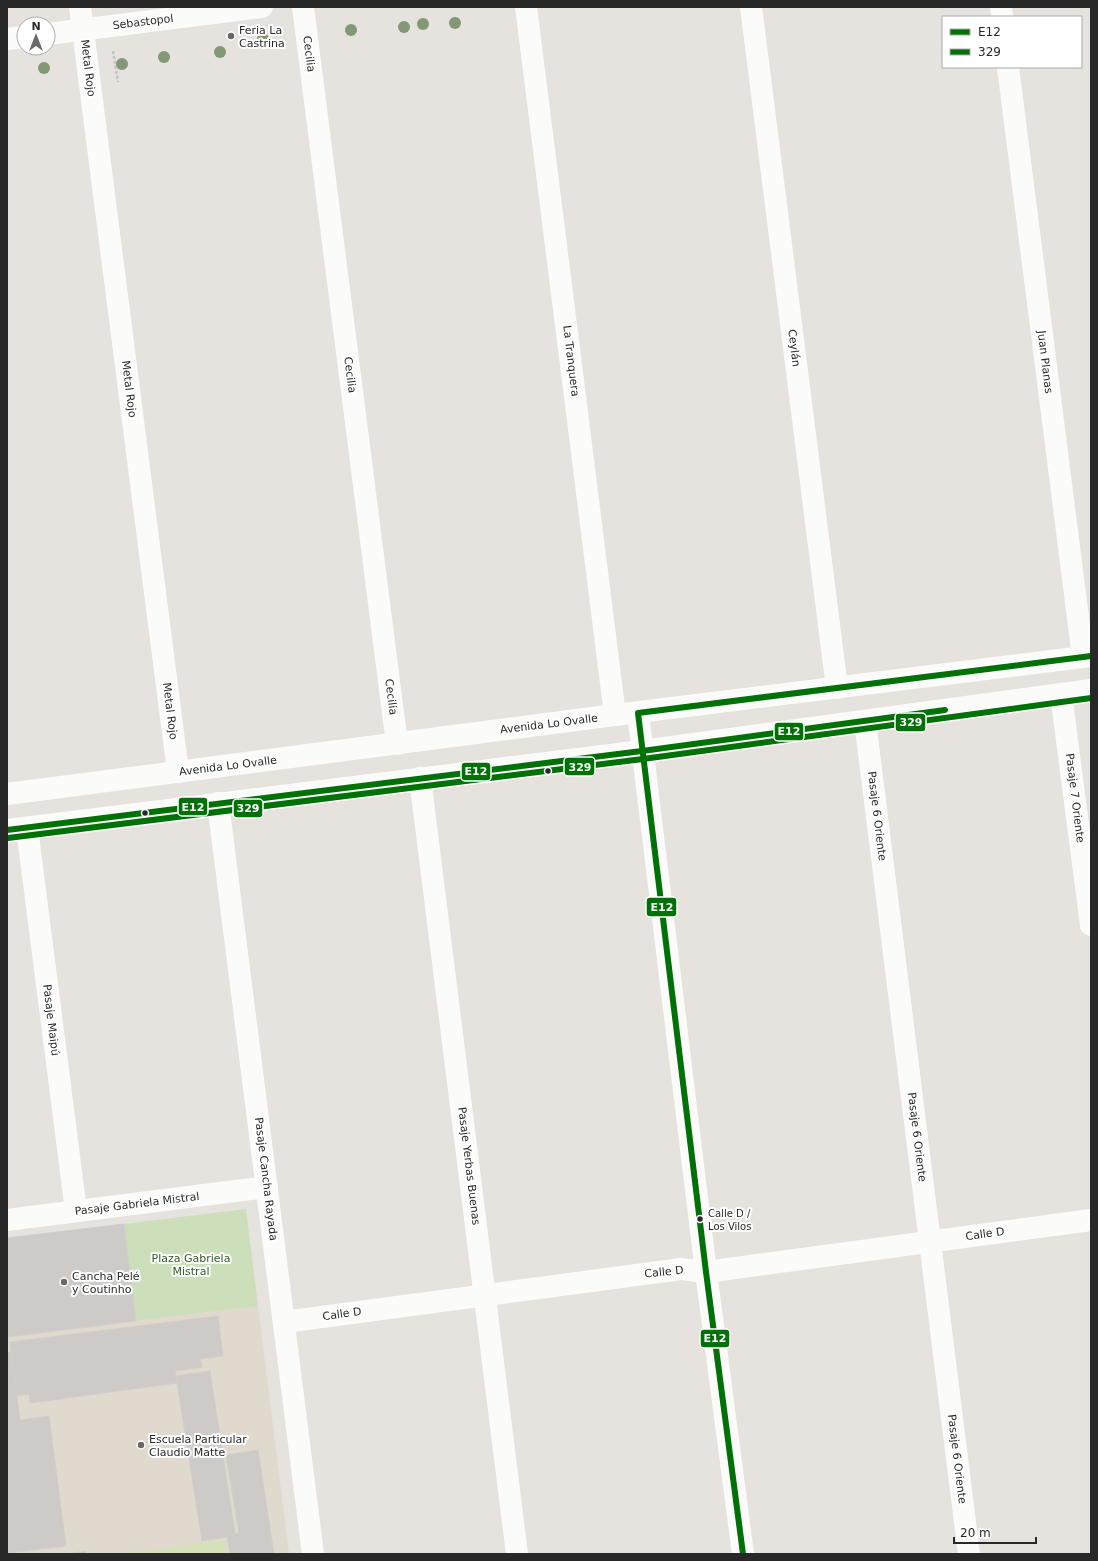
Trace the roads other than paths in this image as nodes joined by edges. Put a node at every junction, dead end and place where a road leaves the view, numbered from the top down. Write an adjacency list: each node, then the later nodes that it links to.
1 (80, 7): 6 (street, Metal Rojo)
2 (262, 7): 6 (street, Sebastopol)
3 (304, 7): 16 (street, Cecilia)
4 (526, 7): 14 (street, La Tranquera)
5 (751, 7): 10 (street, Ceylán)
6 (83, 30): 7 (street, Sebastopol); 18 (street, Metal Rojo)
7 (56, 33)
8 (1008, 68): 9 (street, Juan Planas)
9 (1087, 657): 10 (street, Avenida Lo Ovalle)
10 (837, 688): 13 (street, Avenida Lo Ovalle)
11 (1091, 690): 12 (street)
12 (1061, 694): 15 (street); 23 (street, Pasaje 7 Oriente)
13 (638, 713): 14 (street, Avenida Lo Ovalle); 17 (street)
14 (616, 715): 16 (street, Avenida Lo Ovalle)
15 (865, 721): 17 (street); 28 (street, Pasaje 6 Oriente)
16 (397, 744): 18 (street, Avenida Lo Ovalle)
17 (642, 750): 19 (street); 29 (street)
18 (178, 772): 20 (street, Avenida Lo Ovalle)
19 (420, 778): 21 (street); 30 (street, Pasaje Yerbas Buenas)
20 (7, 794)
21 (218, 804): 22 (street); 24 (street, Pasaje Cancha Rayada)
22 (17, 829): 25 (street, Pasaje Maipú)
23 (1091, 925)
24 (266, 1187): 25 (street, Pasaje Gabriela Mistral); 31 (street, Pasaje Cancha Rayada)
25 (76, 1211): 26 (street, Pasaje Gabriela Mistral)
26 (7, 1220)
27 (1091, 1220): 28 (street, Calle D)
28 (930, 1241): 29 (street, Calle D); 35 (street, Pasaje 6 Oriente)
29 (706, 1272): 30 (street, Calle D); 34 (street)
30 (485, 1295): 31 (street, Calle D); 33 (street, Pasaje Yerbas Buenas)
31 (284, 1322): 32 (street, Pasaje Cancha Rayada)
32 (314, 1554)
33 (517, 1554)
34 (743, 1554)
35 (968, 1554)

